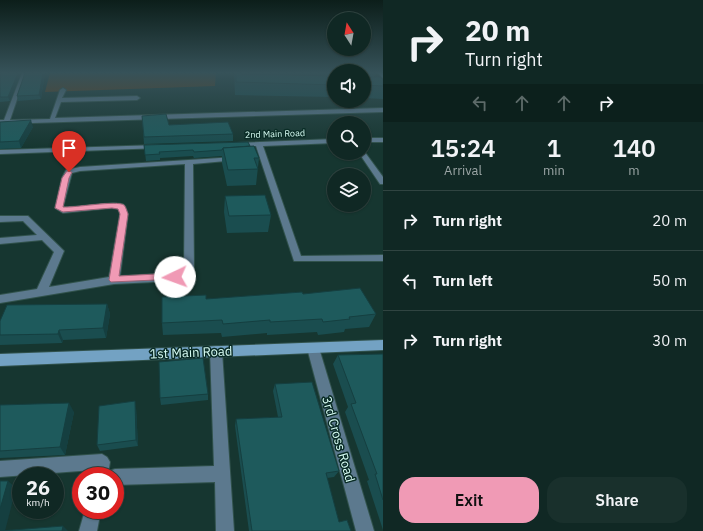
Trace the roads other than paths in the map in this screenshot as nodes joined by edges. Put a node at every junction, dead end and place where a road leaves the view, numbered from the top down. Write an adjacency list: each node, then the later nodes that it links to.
1 (13, 98): 6 (street)
2 (137, 98): 3 (street)
3 (59, 100): 5 (street)
4 (383, 110): 5 (street)
5 (52, 120): 6 (street)
6 (3, 122)
7 (371, 140): 8 (street)
8 (383, 140)
9 (327, 141): 10 (street, 2nd Main Road)
10 (259, 144): 11 (street, 2nd Main Road); 21 (street)
11 (229, 145)
12 (169, 147): 13 (street)
13 (0, 152)
14 (242, 158): 16 (street)
15 (367, 160): 17 (street)
16 (189, 162): 22 (street); 22 (street)
17 (383, 182)
18 (0, 219): 19 (street)
19 (45, 238): 20 (street); 23 (street)
20 (0, 241)
21 (383, 258)
22 (114, 280): 23 (street)
23 (41, 292): 24 (street)
24 (0, 299)
25 (383, 345): 26 (street, 1st Main Road)
26 (313, 348): 27 (street, 1st Main Road); 36 (street, 3rd Cross Road)
27 (216, 352): 28 (street, 1st Main Road); 31 (street)
28 (0, 360)
29 (101, 467): 30 (street)
30 (0, 469)
31 (222, 474): 32 (street); 35 (street)
32 (124, 477)
33 (91, 519): 34 (street)
34 (88, 531)
35 (225, 531)
36 (365, 531)

